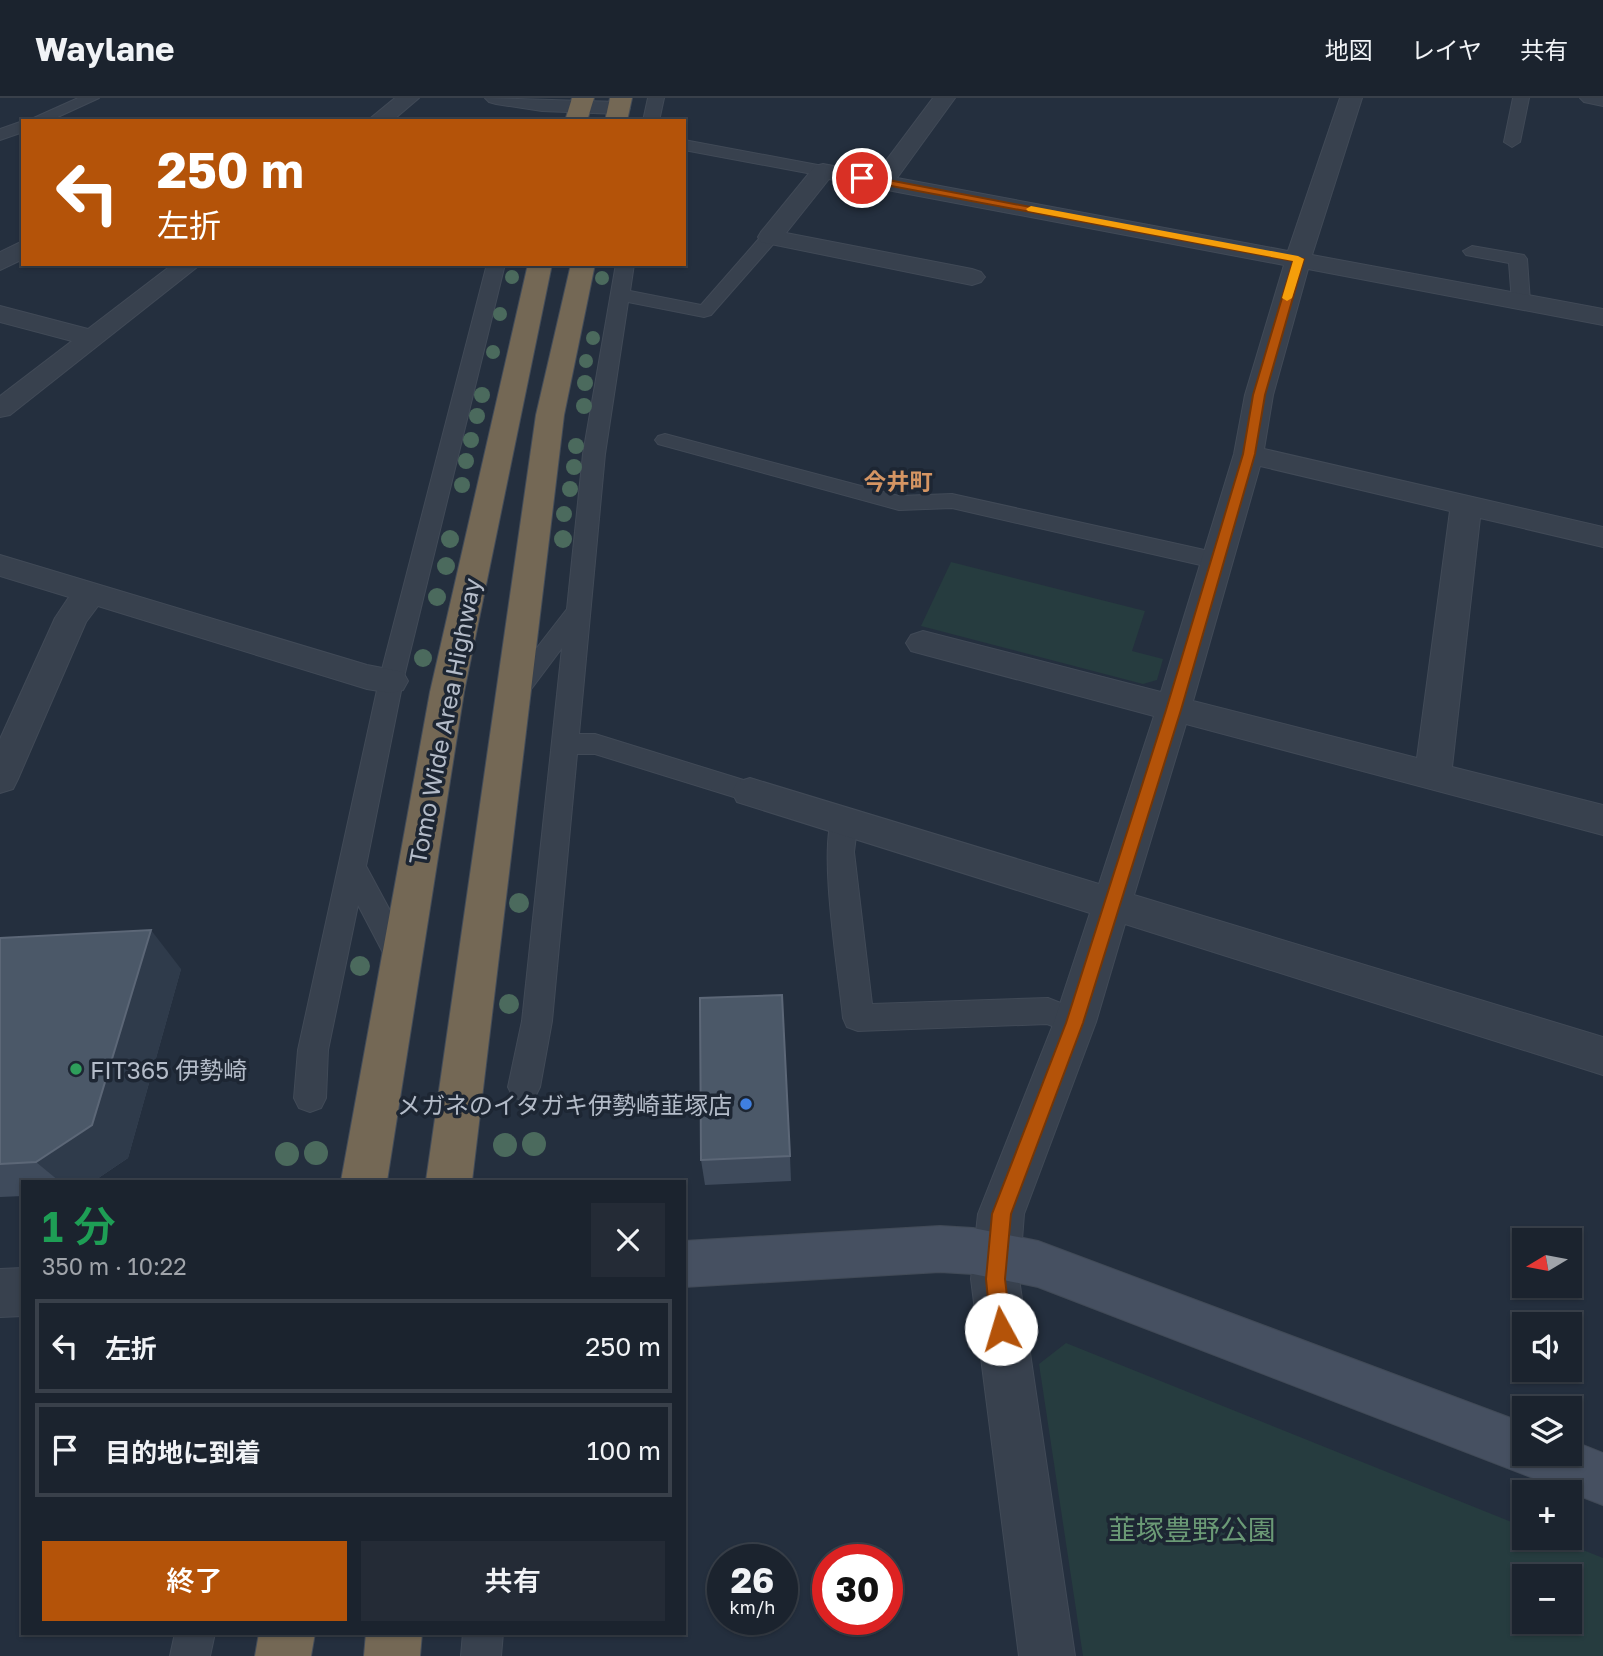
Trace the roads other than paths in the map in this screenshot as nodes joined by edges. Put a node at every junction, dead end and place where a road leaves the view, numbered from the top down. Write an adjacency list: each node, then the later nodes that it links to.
1 (91, 98): 12 (lane)
2 (408, 98): 13 (street)
3 (496, 98): 10 (street)
4 (656, 98): 14 (lane)
5 (944, 98): 20 (street)
6 (1351, 98): 24 (street)
7 (1521, 98): 17 (lane)
8 (1591, 98): 9 (street)
9 (1603, 100)
10 (580, 109): 11 (street)
11 (618, 109)
12 (40, 119)
13 (381, 119)
14 (651, 119)
15 (21, 127): 16 (lane)
16 (0, 135)
17 (1511, 142)
18 (686, 145): 19 (lane)
19 (823, 171): 20 (street); 21 (street)
20 (882, 182): 24 (street)
21 (770, 237): 31 (street); 32 (lane)
22 (21, 249): 25 (street)
23 (1472, 251): 33 (lane)
24 (1298, 259): 33 (street); 39 (street)
25 (0, 263)
26 (178, 266): 36 (street)
27 (495, 266): 47 (lane)
28 (540, 266): 58 (highway, Tomo Wide Area Highway)
29 (583, 266): 48 (highway)
30 (624, 266): 32 (lane)
31 (972, 277)
32 (619, 296): 45 (lane)
33 (1521, 302): 35 (street)
34 (0, 314): 36 (street)
35 (1603, 317)
36 (92, 338): 37 (street)
37 (0, 409)
38 (665, 440): 42 (lane)
39 (1249, 454): 40 (street); 42 (street)
40 (1466, 505): 41 (street); 51 (street)
41 (1603, 537)
42 (1218, 561): 49 (street)
43 (0, 565): 44 (street)
44 (91, 592): 47 (street); 52 (street)
45 (578, 611): 48 (lane); 50 (lane)
46 (923, 643): 49 (street)
47 (391, 681): 56 (lane)
48 (511, 698): 64 (highway)
49 (1174, 710): 51 (street); 57 (street)
50 (564, 744): 53 (lane); 61 (lane)
51 (1433, 775): 55 (street)
52 (0, 779)
53 (750, 792): 54 (street)
54 (844, 820): 57 (street); 59 (lane)
55 (1603, 820)
56 (352, 867): 58 (lane); 62 (lane)
57 (1113, 903): 59 (street); 60 (street)
58 (400, 957): 63 (highway, Tomo Wide Area Highway)
59 (1075, 1023): 65 (street)
60 (1603, 1056)
61 (524, 1087)
62 (310, 1098)
63 (364, 1180)
64 (449, 1180)
65 (996, 1255): 66 (street); 69 (street); 80 (street)
66 (686, 1264)
67 (21, 1292): 68 (street)
68 (0, 1293)
69 (1512, 1444)
70 (1569, 1466): 71 (street)
71 (1603, 1479)
72 (195, 1635): 76 (lane)
73 (287, 1635): 77 (highway)
74 (394, 1635): 78 (highway)
75 (483, 1635): 79 (lane)
76 (190, 1656)
77 (283, 1656)
78 (392, 1656)
79 (481, 1656)
80 (1047, 1656)

